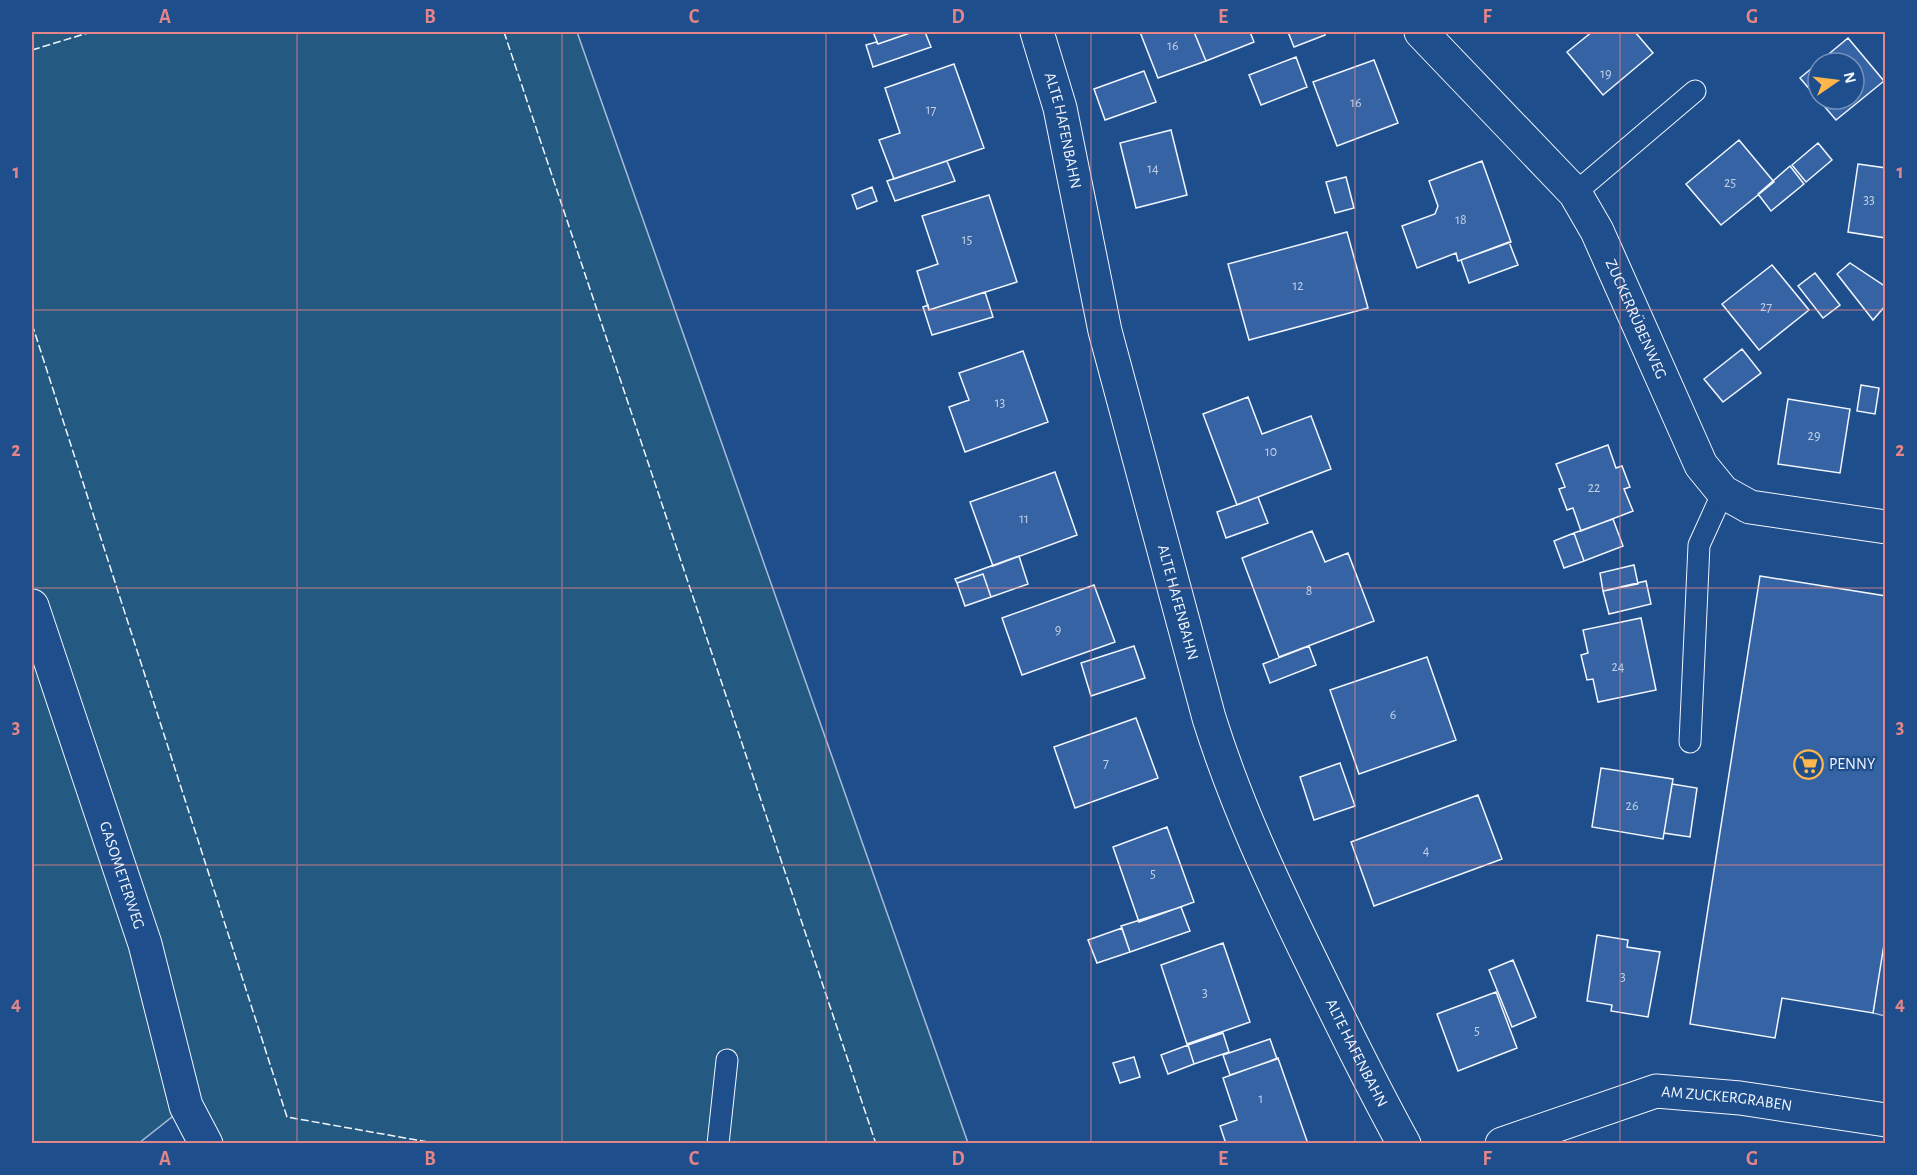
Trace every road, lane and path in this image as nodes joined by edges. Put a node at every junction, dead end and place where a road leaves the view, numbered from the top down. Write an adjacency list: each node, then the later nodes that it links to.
1 (1037, 32): 13 (street, ALTE HAFENBAHN)
2 (1421, 32): 4 (street, ZUCKERRÜBENWEG)
3 (1695, 91): 4 (lane)
4 (1575, 193): 5 (street, ZUCKERRÜBENWEG)
5 (1723, 492): 6 (street, ZUCKERRÜBENWEG); 8 (lane)
6 (1886, 527)
7 (32, 606): 11 (street, GASOMETERWEG)
8 (1690, 742)
9 (727, 1060): 12 (lane)
10 (1886, 1120): 14 (street, AM ZUCKERGRABEN)
11 (206, 1143)
12 (718, 1143)
13 (1404, 1143)
14 (1502, 1143)

